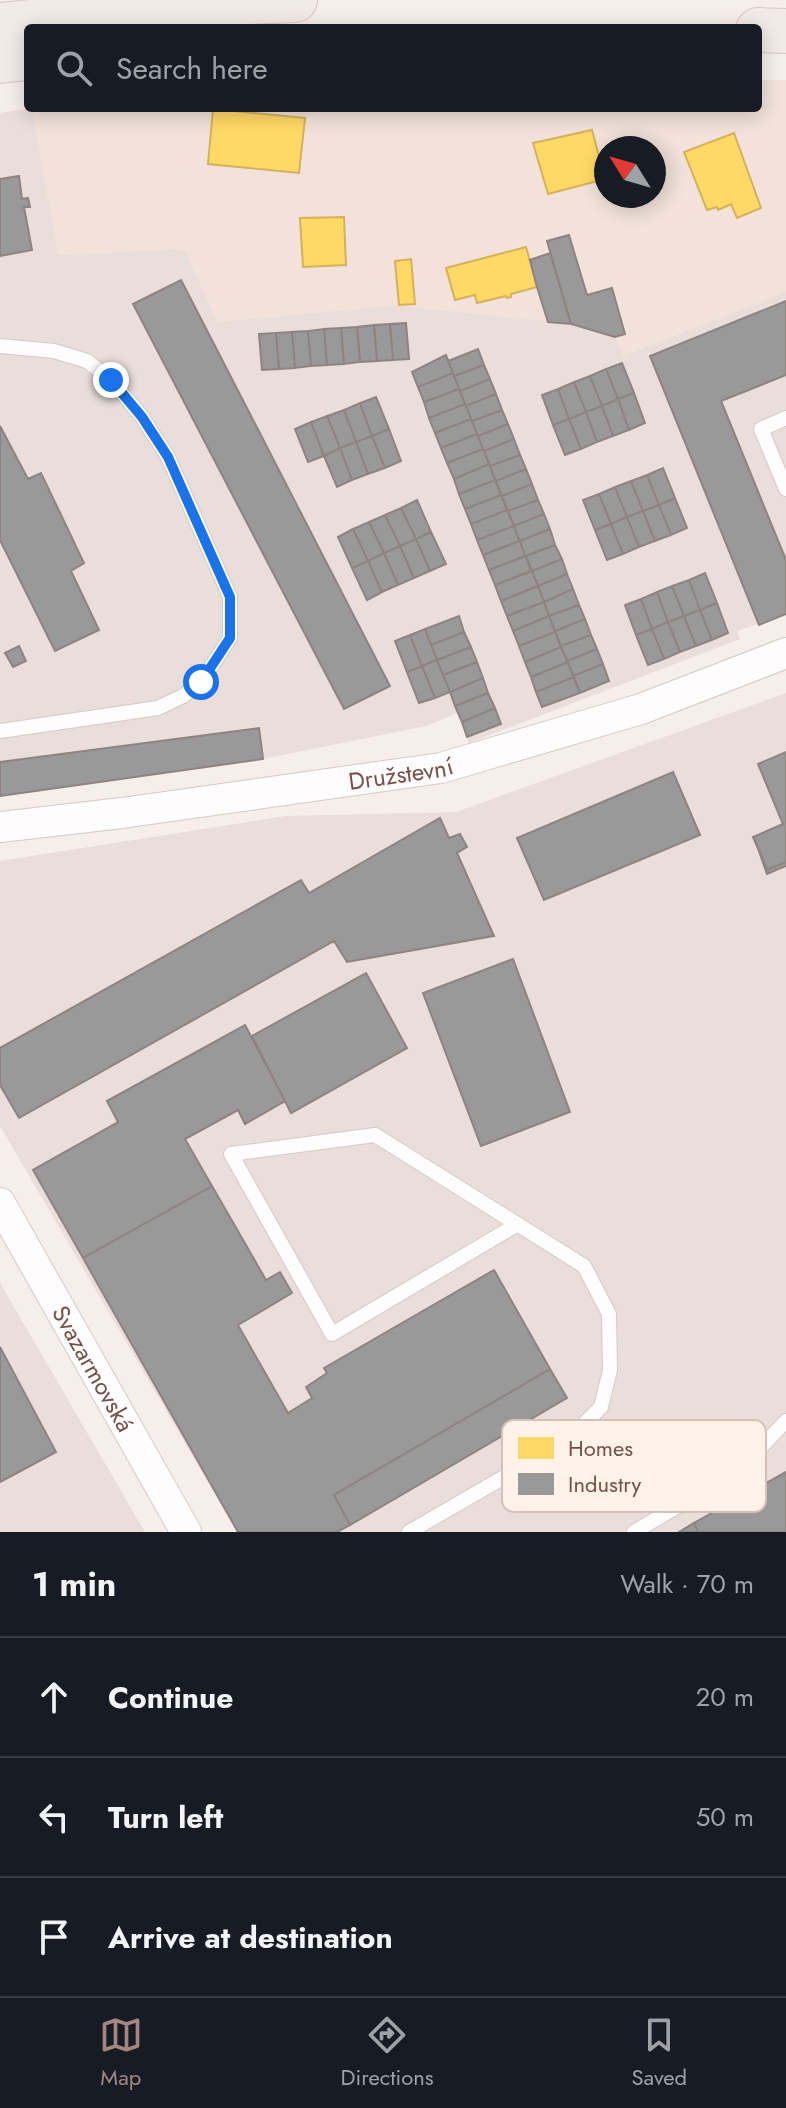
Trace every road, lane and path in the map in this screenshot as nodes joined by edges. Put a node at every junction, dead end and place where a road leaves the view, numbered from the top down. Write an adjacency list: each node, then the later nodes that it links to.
1 (295, 0): 2 (main road)
2 (0, 25)
3 (762, 30): 4 (main road)
4 (786, 31)
5 (24, 58): 6 (main road)
6 (0, 61)
7 (0, 346): 11 (lane)
8 (786, 418): 9 (lane)
9 (786, 489)
10 (786, 653): 12 (street, Družstevní)
11 (0, 731)
12 (0, 827)
13 (0, 1203): 20 (street, Svazarmovská)
14 (518, 1224): 14 (lane); 15 (lane)
15 (588, 1420)
16 (786, 1421): 17 (lane)
17 (766, 1442)
18 (502, 1478): 21 (lane)
19 (668, 1512): 22 (lane)
20 (186, 1532)
21 (409, 1532)
22 (634, 1532)

